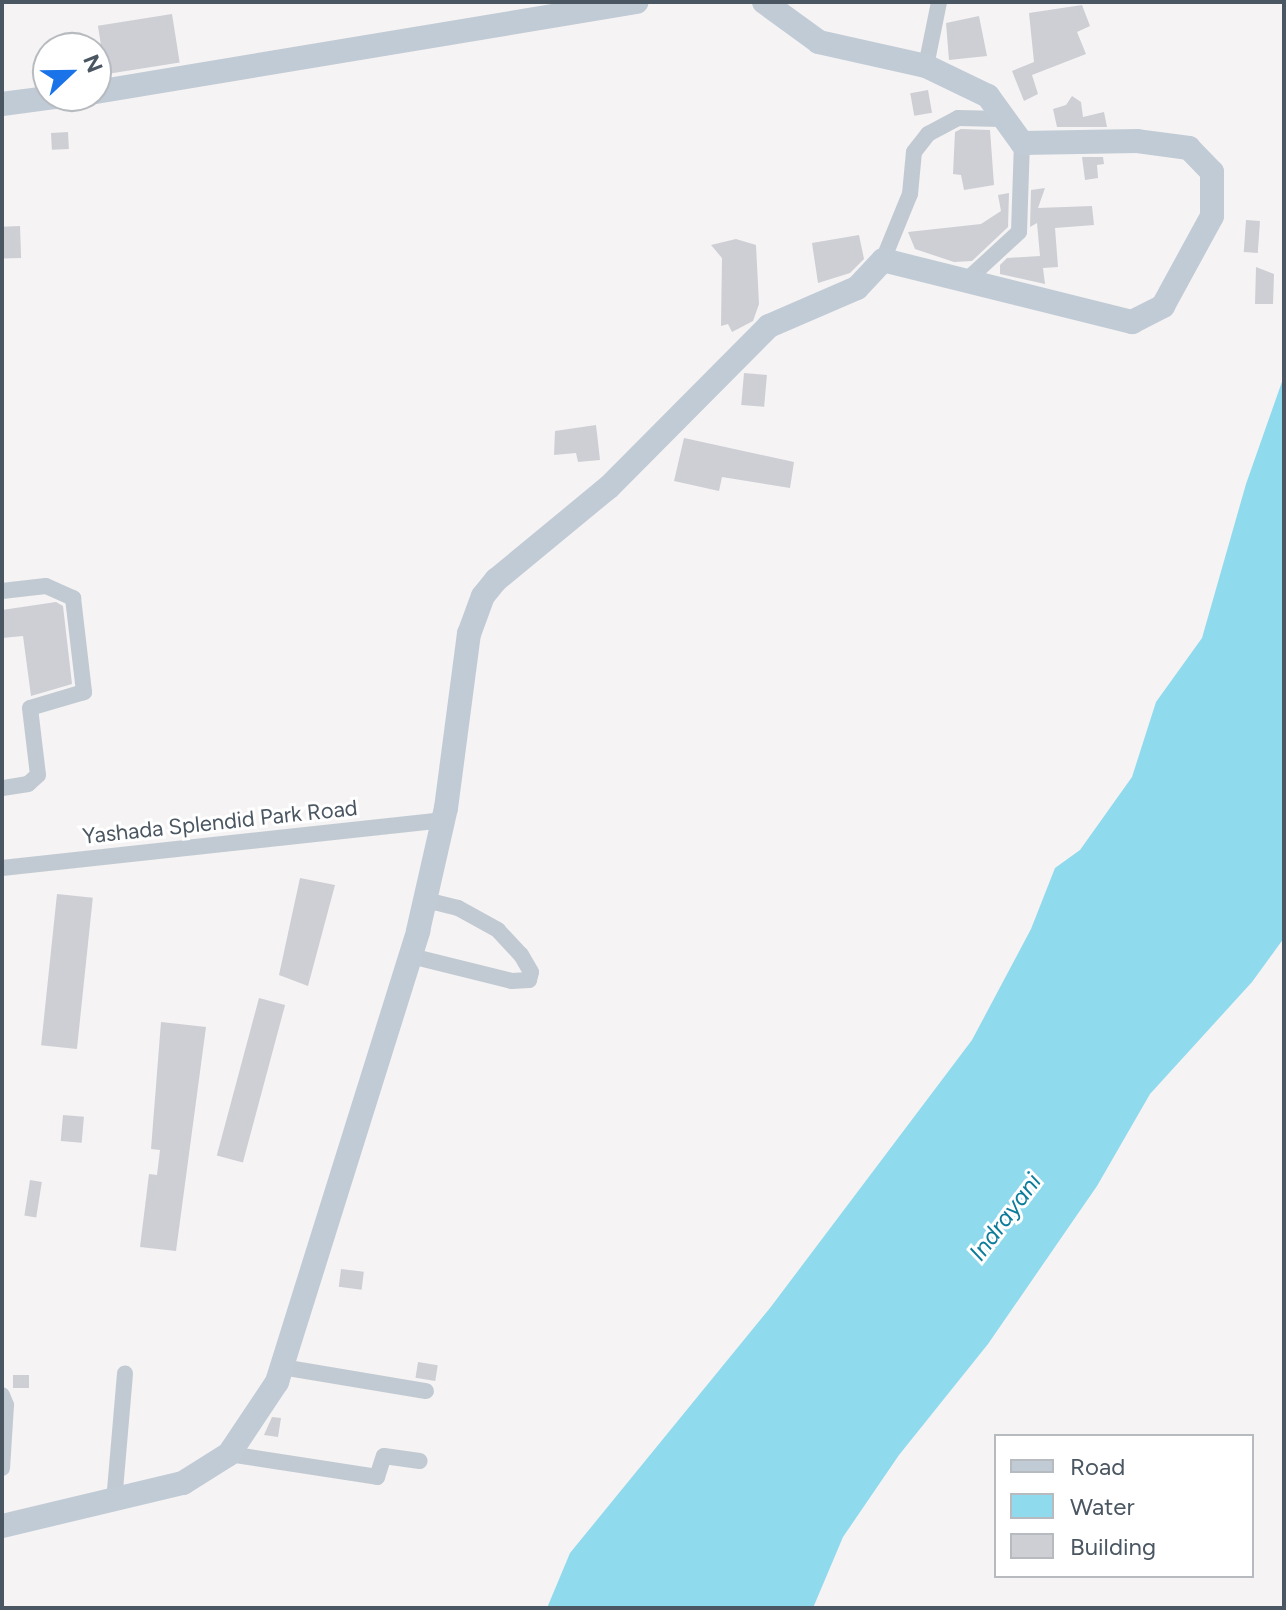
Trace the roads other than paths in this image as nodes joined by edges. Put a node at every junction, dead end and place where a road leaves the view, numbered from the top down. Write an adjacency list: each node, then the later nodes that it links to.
1 (637, 2): 5 (street)
2 (764, 2): 4 (street)
3 (939, 2): 4 (street)
4 (926, 66): 8 (street)
5 (112, 89)
6 (32, 100): 7 (street)
7 (2, 104)
8 (1002, 119): 9 (street); 10 (street)
9 (1022, 143): 11 (street); 11 (street)
10 (883, 260): 11 (street); 14 (street)
11 (969, 278)
12 (2, 591): 13 (street)
13 (2, 788)
14 (444, 820): 15 (street, Yashada Splendid Park Road); 16 (street)
15 (2, 868)
16 (426, 900): 17 (street); 18 (street)
17 (516, 949): 19 (street); 19 (street)
18 (411, 956): 19 (street); 20 (street)
19 (506, 980)
20 (282, 1367): 22 (street); 24 (street)
21 (125, 1373): 27 (street)
22 (426, 1391)
23 (2, 1395): 26 (street)
24 (229, 1454): 25 (street); 27 (street)
25 (420, 1461)
26 (2, 1468)
27 (114, 1502): 28 (street)
28 (2, 1526)

